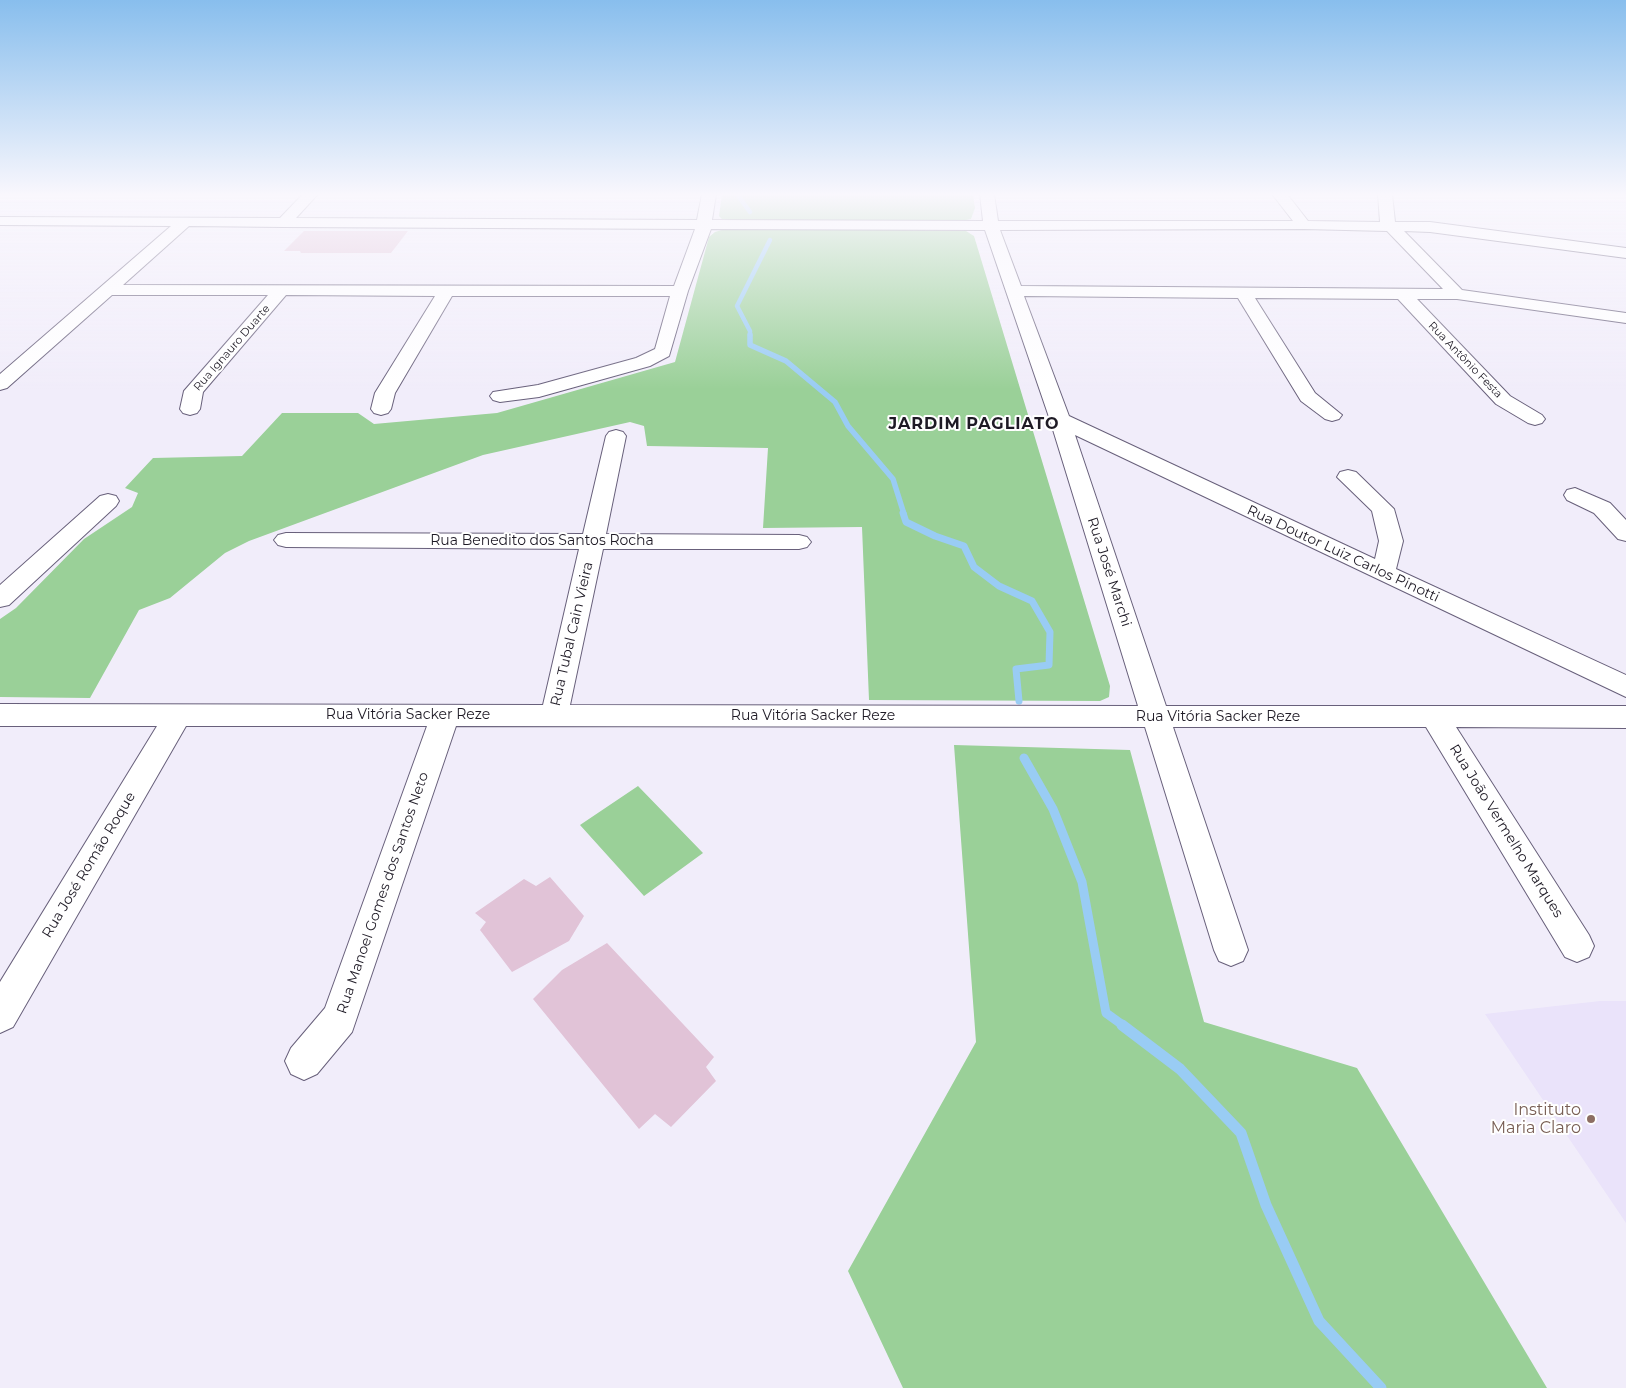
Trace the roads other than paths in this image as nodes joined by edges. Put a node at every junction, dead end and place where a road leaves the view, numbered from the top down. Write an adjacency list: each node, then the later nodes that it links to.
1 (143, 259): 5 (street)
2 (692, 259): 8 (street)
3 (1002, 259): 9 (street, Rua José Marchi)
4 (1423, 259): 12 (street)
5 (108, 290): 6 (street); 14 (street)
6 (281, 291): 7 (street); 16 (street, Rua Ignauro Duarte)
7 (446, 291): 8 (street); 17 (street)
8 (680, 291): 15 (street)
9 (1014, 291): 10 (street); 20 (street, Rua José Marchi)
10 (1244, 293): 11 (street); 18 (street)
11 (1402, 293): 12 (street); 19 (street, Rua Antônio Festa)
12 (1457, 294): 13 (street)
13 (1622, 325)
14 (0, 384)
15 (500, 396)
16 (190, 409)
17 (381, 409)
18 (1332, 416)
19 (1535, 419)
20 (1060, 420): 29 (street, Rua Doutor Luiz Carlos Pinotti); 36 (street, Rua José Marchi)
21 (616, 436): 27 (street, Rua Tubal Cain Vieira)
22 (1348, 477): 29 (street)
23 (1575, 495): 25 (street)
24 (108, 501): 30 (street)
25 (1626, 534)
26 (286, 540): 27 (street, Rua Benedito dos Santos Rocha)
27 (592, 541): 28 (street, Rua Benedito dos Santos Rocha); 35 (street, Rua Tubal Cain Vieira)
28 (799, 542)
29 (1383, 573): 31 (street, Rua Doutor Luiz Carlos Pinotti)
30 (0, 600)
31 (1626, 687)
32 (0, 715): 33 (street, Rua Vitória Sacker Reze)
33 (178, 715): 34 (street, Rua Vitória Sacker Reze); 41 (street, Rua José Romão Roque)
34 (445, 716): 35 (street, Rua Vitória Sacker Reze); 42 (street, Rua Manoel Gomes dos Santos Neto)
35 (554, 716): 36 (street, Rua Vitória Sacker Reze)
36 (1156, 716): 37 (street, Rua Vitória Sacker Reze); 40 (street, Rua José Marchi)
37 (1434, 717): 38 (street, Rua Vitória Sacker Reze); 39 (street, Rua João Vermelho Marques)
38 (1626, 717)
39 (1577, 946)
40 (1231, 950)
41 (0, 1015)
42 (304, 1061)

